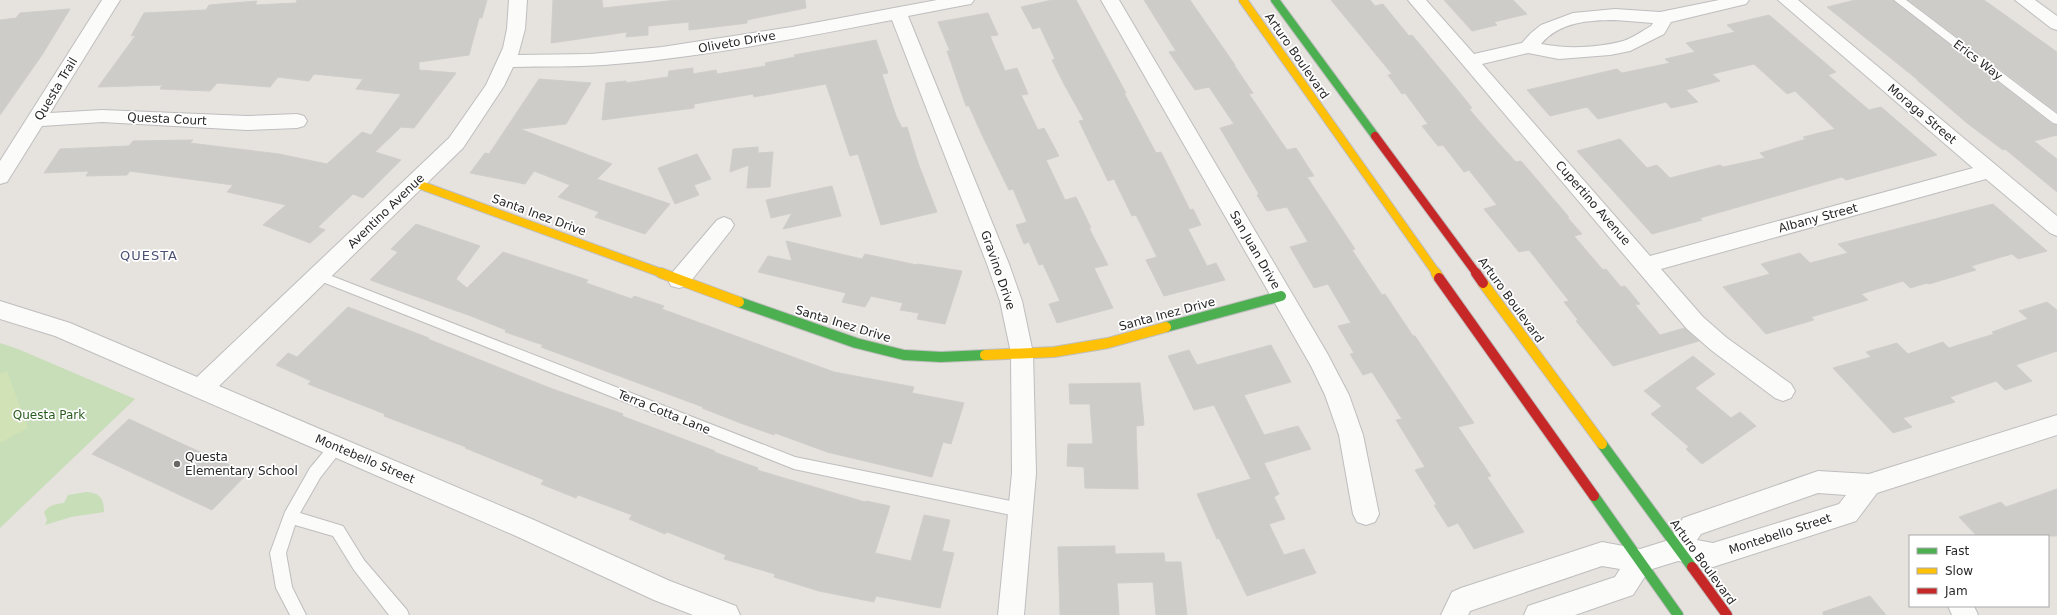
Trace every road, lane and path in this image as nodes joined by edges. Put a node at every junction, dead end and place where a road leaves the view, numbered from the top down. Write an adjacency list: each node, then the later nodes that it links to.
1 (110, 0): 18 (street, Questa Trail)
2 (518, 0): 16 (street, Aventino Avenue)
3 (965, 0): 12 (street, Oliveto Drive)
4 (1110, 0): 29 (street, San Juan Drive)
5 (1243, 0): 41 (street, Arturo Boulevard)
6 (1275, 0): 40 (street, Arturo Boulevard)
7 (1418, 0): 17 (street, Cupertino Avenue)
8 (1740, 0): 13 (street)
9 (1787, 0): 21 (street, Moraga Street)
10 (1900, 0): 19 (lane, Erics Way)
11 (2024, 0): 14 (street)
12 (898, 13): 16 (street, Oliveto Drive); 31 (street, Gravino Drive)
13 (1664, 18): 15 (street); 15 (street)
14 (2057, 24)
15 (1528, 47): 17 (street)
16 (506, 61): 23 (street, Aventino Avenue)
17 (1470, 61): 26 (street, Cupertino Avenue)
18 (37, 120): 20 (street, Questa Court); 22 (street, Questa Trail)
19 (2057, 120)
20 (297, 121)
21 (1990, 171): 25 (street, Moraga Street); 26 (street, Albany Street)
22 (0, 177)
23 (415, 182): 27 (street, Aventino Avenue); 28 (street, Santa Inez Drive)
24 (724, 225): 28 (street)
25 (2057, 228)
26 (1646, 265): 33 (street, Cupertino Avenue)
27 (319, 276): 32 (street, Aventino Avenue); 37 (lane, Terra Cotta Lane)
28 (679, 280): 31 (street, Santa Inez Drive)
29 (1281, 296): 31 (street, Santa Inez Drive); 38 (street, San Juan Drive)
30 (0, 310): 32 (street, Montebello Street)
31 (1022, 353): 37 (street, Gravino Drive)
32 (201, 388): 35 (street, Montebello Street)
33 (1783, 391)
34 (2057, 425): 36 (street)
35 (336, 447): 39 (lane); 44 (street, Montebello Street)
36 (1869, 485): 40 (street, Montebello Street); 40 (street)
37 (1020, 510): 45 (street, Gravino Drive)
38 (1366, 514)
39 (290, 517): 42 (lane); 43 (lane)
40 (1678, 549): 41 (street, Montebello Street); 49 (street, Arturo Boulevard)
41 (1640, 561): 46 (street, Montebello Street); 47 (street); 48 (street, Arturo Boulevard)
42 (298, 615)
43 (401, 615)
44 (727, 615)
45 (1011, 615)
46 (1454, 615)
47 (1537, 615)
48 (1678, 615)
49 (1727, 615)

